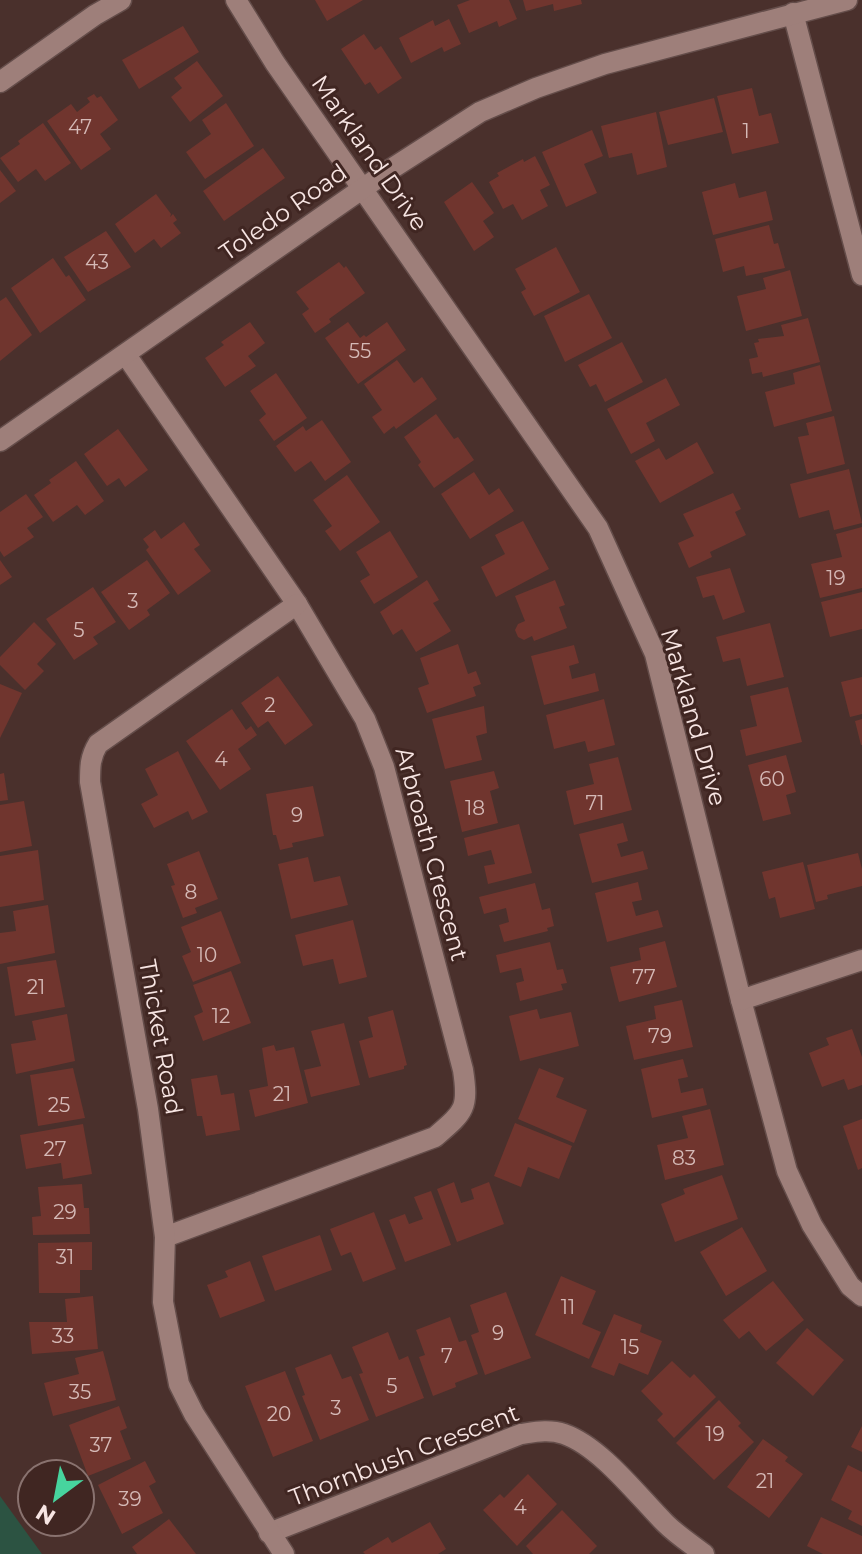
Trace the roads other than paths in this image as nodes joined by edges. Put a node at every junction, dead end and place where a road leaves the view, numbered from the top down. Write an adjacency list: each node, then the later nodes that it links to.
1 (121, 0): 5 (street)
2 (236, 0): 6 (street, Markland Drive)
3 (847, 0): 4 (street, Toledo Road)
4 (793, 13): 6 (street, Toledo Road); 7 (street)
5 (0, 82)
6 (363, 188): 8 (street, Toledo Road); 12 (street, Markland Drive)
7 (862, 275)
8 (126, 355): 9 (street, Toledo Road); 10 (street, Arbroath Crescent)
9 (0, 441)
10 (297, 604): 13 (street, Thicket Road); 13 (street, Arbroath Crescent)
11 (862, 960): 12 (street)
12 (741, 1000): 14 (street, Markland Drive)
13 (165, 1237): 15 (street, Thicket Road)
14 (862, 1296)
15 (269, 1533): 16 (street, Thicket Road); 17 (street, Thornbush Crescent)
16 (284, 1554)
17 (704, 1554)

